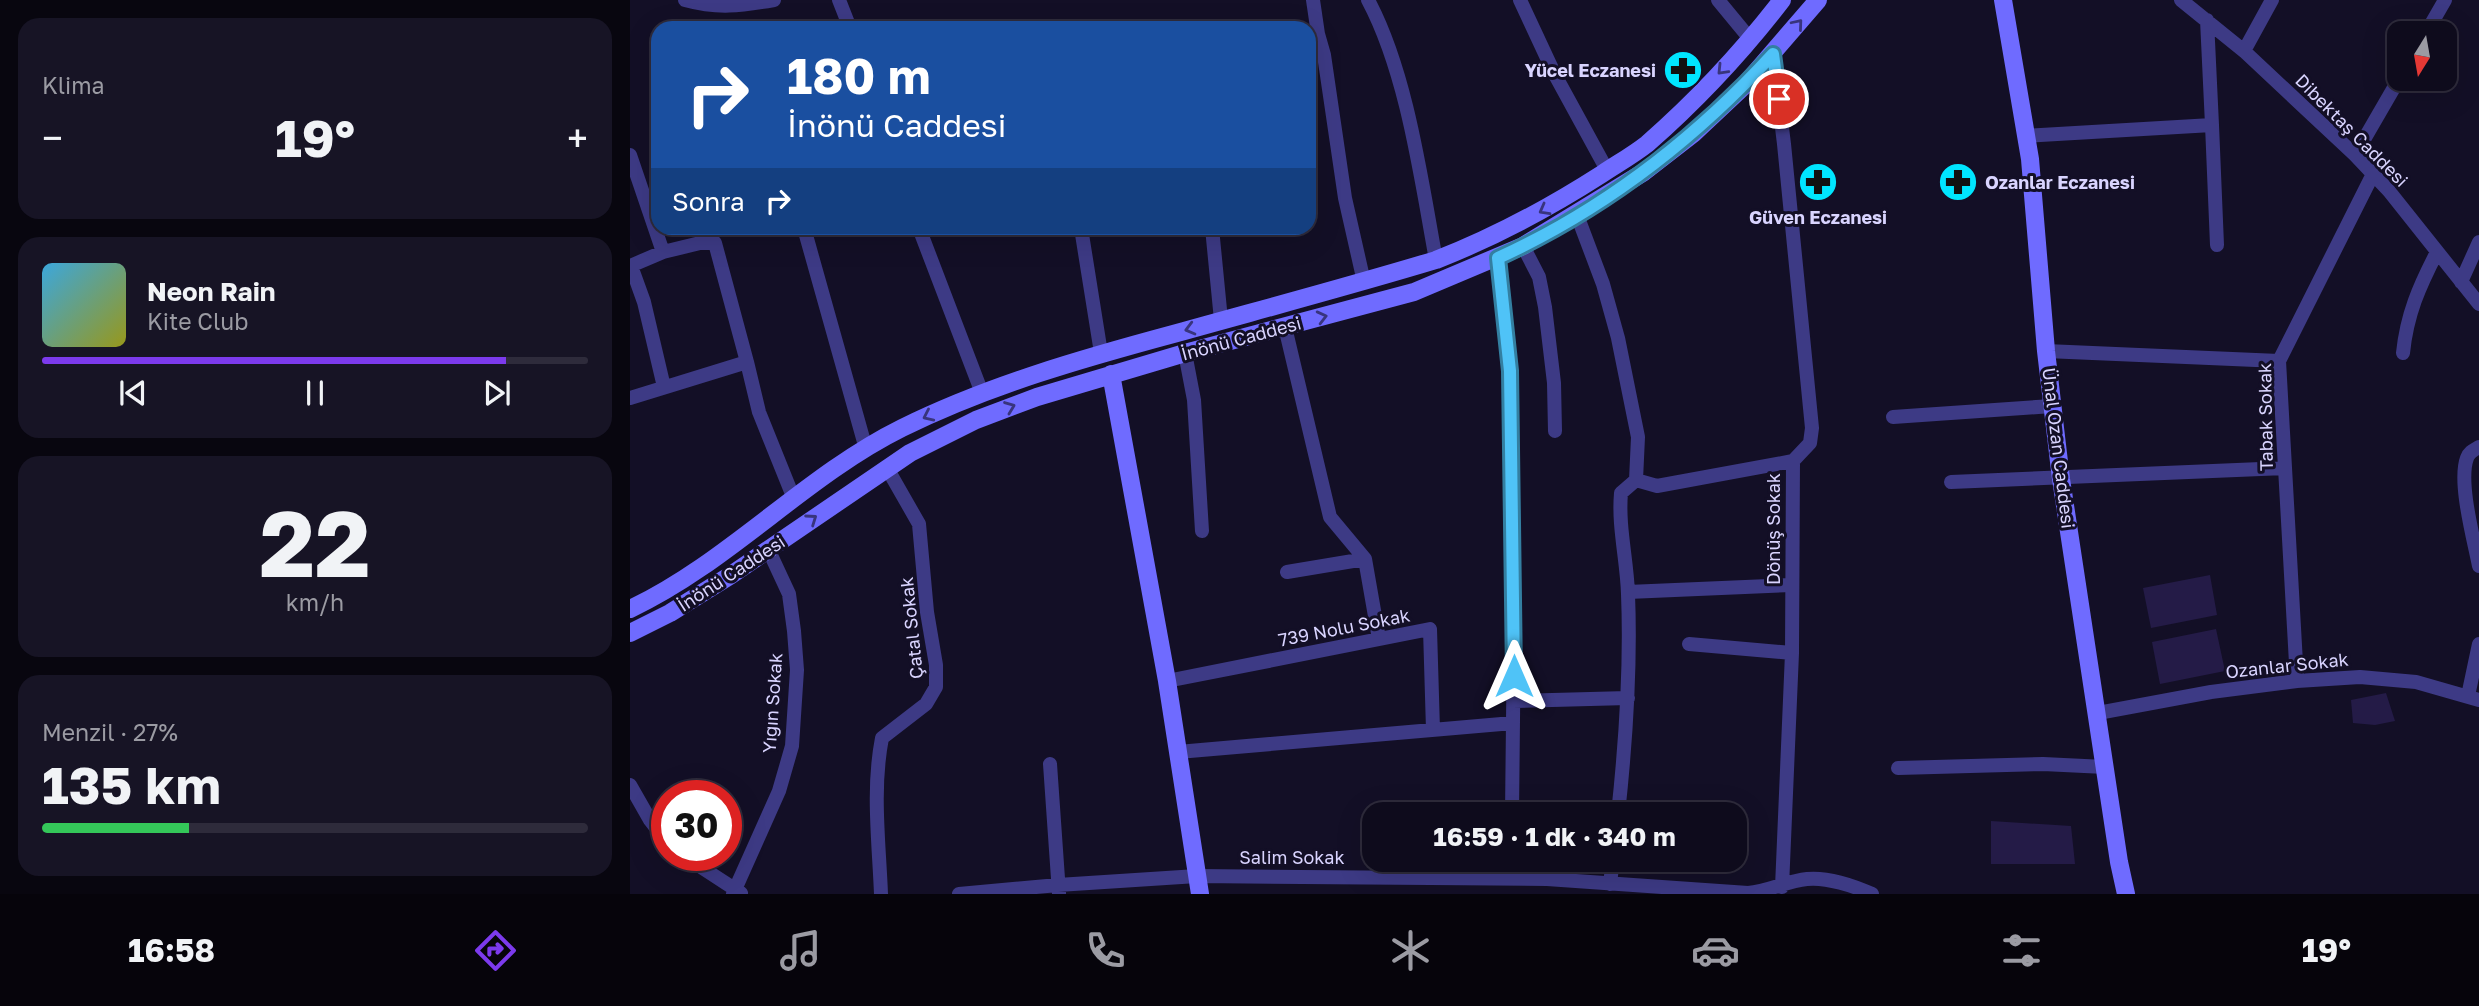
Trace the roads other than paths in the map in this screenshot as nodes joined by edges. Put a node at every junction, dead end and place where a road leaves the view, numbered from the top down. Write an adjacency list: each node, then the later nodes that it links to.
1 (685, 0): 2 (street)
2 (774, 0)
3 (839, 0): 15 (street)
4 (1312, 0): 16 (street)
5 (1368, 0): 42 (street)
6 (1520, 0): 27 (street)
7 (1718, 0): 19 (street)
8 (1782, 0): 19 (main road, İnönü Caddesi)
9 (1818, 0): 21 (main road, İnönü Caddesi, one-way to 9)
10 (2003, 0): 24 (main road, Ünal Ozan Caddesi)
11 (2181, 0): 14 (street, Dibektaş Caddesi)
12 (2272, 0): 20 (street)
13 (2445, 0): 17 (street)
14 (2207, 20): 20 (street, Dibektaş Caddesi); 23 (street)
15 (847, 21)
16 (1313, 21)
17 (2433, 21)
18 (1316, 39): 44 (street)
19 (1751, 40): 27 (main road, İnönü Caddesi, one-way to 27)
20 (2244, 51): 26 (street, Dibektaş Caddesi)
21 (1773, 54): 29 (main road, İnönü Caddesi); 64 (street, Dönüş Sokak)
22 (2392, 91): 26 (street)
23 (2212, 125): 24 (street); 37 (street)
24 (2025, 136): 49 (main road, Ünal Ozan Caddesi)
25 (630, 155): 30 (street)
26 (2355, 155): 28 (street, Dibektaş Caddesi)
27 (1607, 170): 42 (main road, İnönü Caddesi, one-way to 42)
28 (2373, 174): 40 (street, Dibektaş Caddesi); 54 (street, Tabak Sokak)
29 (1577, 215): 38 (main road, İnönü Caddesi); 68 (street)
30 (651, 217)
31 (657, 235): 39 (street)
32 (806, 235): 63 (street)
33 (922, 235): 57 (street)
34 (1082, 235): 50 (street)
35 (1213, 235): 47 (street)
36 (2479, 242): 45 (street)
37 (2217, 245)
38 (1523, 246): 41 (main road, İnönü Caddesi); 61 (street)
39 (663, 252): 43 (street); 53 (street)
40 (2437, 252): 45 (street, Dibektaş Caddesi); 52 (street)
41 (1498, 258): 48 (main road, İnönü Caddesi, one-way to 41); 88 (street)
42 (1436, 260): 44 (main road, İnönü Caddesi)
43 (630, 266): 56 (street)
44 (1364, 282): 47 (main road, İnönü Caddesi)
45 (2461, 282): 46 (street, Dibektaş Caddesi)
46 (2479, 304)
47 (1221, 320): 50 (main road, İnönü Caddesi, one-way to 50)
48 (1285, 327): 51 (main road, İnönü Caddesi); 73 (street)
49 (2046, 351): 54 (street); 59 (main road, Ünal Ozan Caddesi)
50 (1101, 353): 57 (main road, İnönü Caddesi)
51 (1185, 353): 55 (main road, İnönü Caddesi); 71 (street)
52 (2403, 353)
53 (747, 362): 56 (street); 70 (street)
54 (2278, 362): 66 (street, Tabak Sokak)
55 (1111, 374): 65 (main road, İnönü Caddesi, one-way to 55); 84 (main road)
56 (664, 387): 58 (street)
57 (982, 393): 63 (main road, İnönü Caddesi, one-way to 63)
58 (630, 398)
59 (2052, 406): 60 (street); 67 (main road, Ünal Ozan Caddesi)
60 (1893, 417)
61 (1555, 431)
62 (2479, 447): 74 (street)
63 (866, 449): 70 (main road, İnönü Caddesi)
64 (1793, 461): 68 (street); 76 (street, Dönüş Sokak)
65 (887, 468): 72 (main road, İnönü Caddesi, one-way to 65); 110 (street, Çatal Sokak)
66 (2285, 468): 67 (street); 85 (street, Tabak Sokak)
67 (2062, 479): 69 (street); 89 (main road, Ünal Ozan Caddesi)
68 (1636, 480): 77 (street)
69 (1951, 482)
70 (794, 499): 78 (main road, İnönü Caddesi)
71 (1202, 531)
72 (769, 551): 79 (main road, İnönü Caddesi); 109 (street, Yığın Sokak)
73 (1365, 559): 75 (street); 80 (street)
74 (2479, 566)
75 (1287, 572)
76 (1792, 585): 77 (street); 83 (street, Dönüş Sokak)
77 (1628, 592): 86 (street)
78 (630, 609)
79 (630, 633)
80 (1379, 639): 84 (street, 739 Nolu Sokak); 91 (street, 739 Nolu Sokak)
81 (1689, 644): 83 (street)
82 (2479, 644): 87 (street)
83 (1792, 653): 107 (street, Dönüş Sokak)
84 (1167, 681): 92 (main road)
85 (2297, 681): 87 (street, Ozanlar Sokak); 89 (street, Ozanlar Sokak)
86 (1628, 698): 88 (street); 98 (street)
87 (2473, 698)
88 (1513, 701): 90 (street)
89 (2098, 713): 94 (main road, Ünal Ozan Caddesi)
90 (1513, 723): 91 (street); 97 (street)
91 (1433, 730): 92 (street)
92 (1178, 752): 105 (main road)
93 (1049, 764): 108 (street)
94 (2105, 767): 95 (street); 113 (main road, Ünal Ozan Caddesi)
95 (1898, 768)
96 (630, 785): 99 (street)
97 (1512, 802)
98 (1619, 802)
99 (651, 821)
100 (705, 871): 109 (street)
101 (1512, 872): 103 (street)
102 (1611, 872): 104 (street)
103 (1512, 878): 105 (street, Salim Sokak); 106 (street, Salim Sokak)
104 (1610, 884): 106 (street, Salim Sokak); 107 (street, Salim Sokak)
105 (1199, 885): 108 (street, Salim Sokak)
106 (1547, 887)
107 (1782, 887): 112 (street, Salim Sokak)
108 (1058, 889): 111 (street, Salim Sokak)
109 (737, 893)
110 (881, 894)
111 (959, 894)
112 (1872, 894)
113 (2126, 894)

